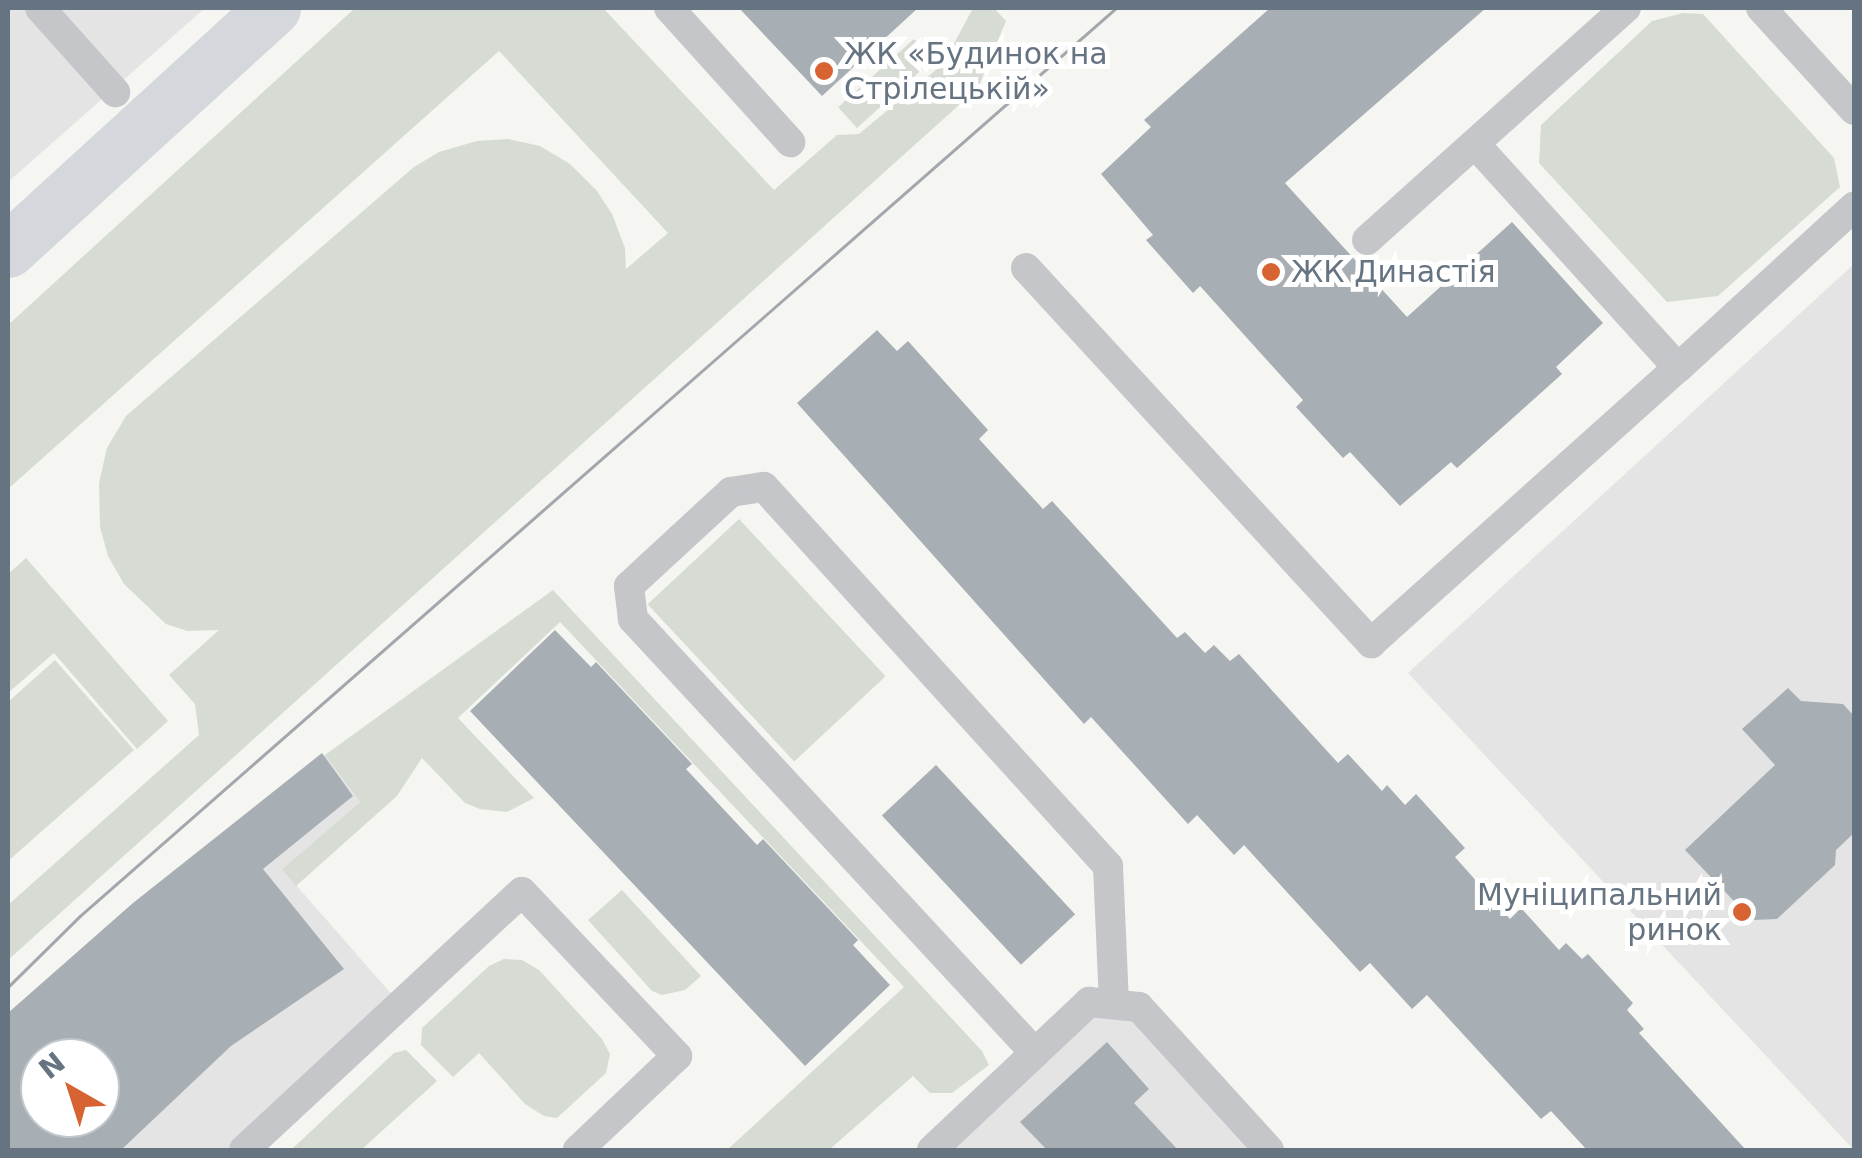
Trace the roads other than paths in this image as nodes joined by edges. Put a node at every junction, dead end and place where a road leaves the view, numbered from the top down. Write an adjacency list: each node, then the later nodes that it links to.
1 (40, 8): 6 (lane)
2 (273, 8): 12 (main road)
3 (669, 8): 8 (lane)
4 (1626, 8): 9 (lane)
5 (1761, 8): 7 (lane)
6 (115, 92)
7 (1854, 110)
8 (790, 142)
9 (1474, 144): 11 (lane); 14 (lane)
10 (1854, 206): 14 (lane)
11 (1367, 240)
12 (8, 250)
13 (1026, 268): 14 (lane)
14 (1678, 368)
15 (1114, 1004): 16 (lane); 16 (lane); 20 (lane)
16 (1035, 1053): 19 (lane)
17 (244, 1150): 18 (lane)
18 (578, 1150)
19 (932, 1150)
20 (1269, 1150)

